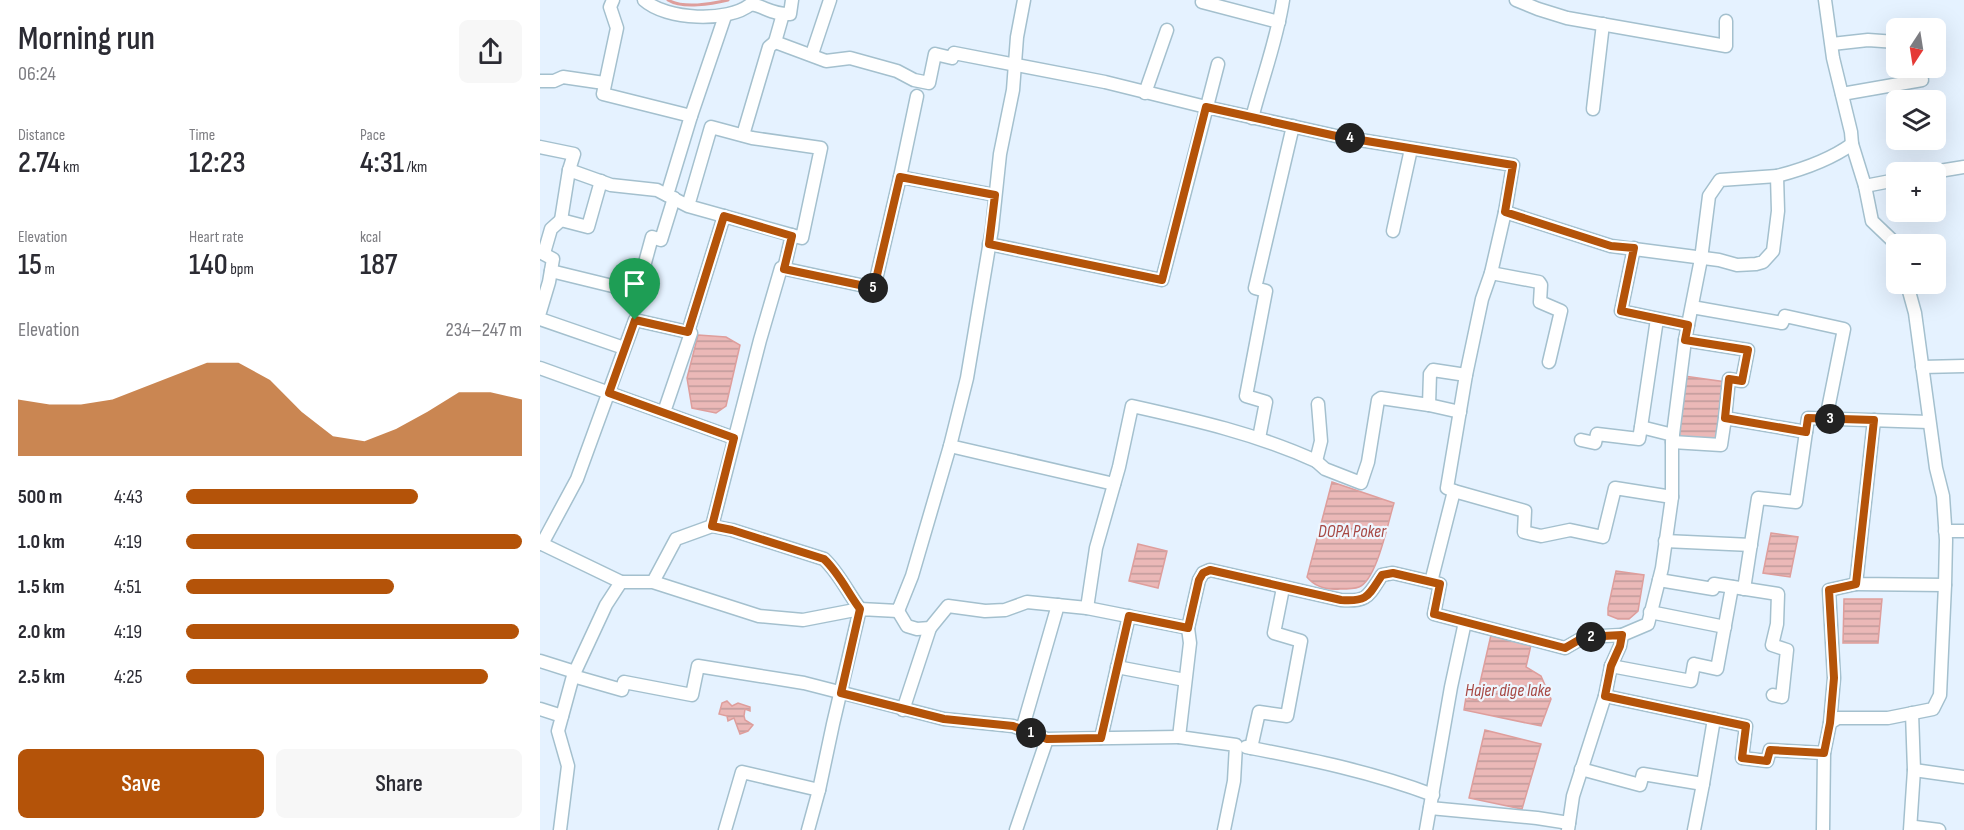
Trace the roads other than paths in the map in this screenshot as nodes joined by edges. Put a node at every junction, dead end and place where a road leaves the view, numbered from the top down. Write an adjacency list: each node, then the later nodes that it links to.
1 (613, 0): 24 (street)
2 (644, 0): 11 (street)
3 (792, 0): 10 (street)
4 (830, 0): 19 (street)
5 (1024, 0): 20 (street)
6 (1283, 0): 13 (street)
7 (1516, 0): 14 (street)
8 (1825, 0): 18 (street)
9 (1202, 2): 13 (street)
10 (783, 14): 11 (street); 17 (street)
11 (725, 16): 30 (street)
12 (1726, 21): 14 (street)
13 (1280, 22): 31 (street)
14 (1603, 24): 29 (street)
15 (1167, 30): 25 (street)
16 (1886, 41): 18 (street)
17 (775, 42): 19 (street); 33 (street)
18 (1832, 44): 26 (street)
19 (812, 54): 20 (street)
20 (1015, 64): 25 (street); 45 (street)
21 (1218, 64): 28 (street)
22 (1922, 80): 26 (street)
23 (540, 81): 24 (street)
24 (604, 83): 30 (street)
25 (1145, 93): 28 (street)
26 (1842, 94): 34 (street)
27 (917, 96): 41 (street)
28 (1206, 107): 31 (street); 54 (street)
29 (1593, 109)
30 (691, 116): 46 (street)
31 (1252, 118): 32 (street)
32 (1293, 126): 36 (street); 87 (street)
33 (743, 135): 47 (street); 53 (street)
34 (1852, 144): 40 (street); 44 (street)
35 (540, 147): 38 (street)
36 (1411, 149): 48 (street); 51 (street)
37 (1964, 167): 39 (street)
38 (569, 170): 42 (street); 50 (street)
39 (1946, 170)
40 (1777, 176): 57 (street); 57 (street)
41 (900, 177): 45 (street); 58 (street)
42 (601, 181): 46 (street); 50 (street)
43 (1886, 182): 44 (street)
44 (1865, 186): 52 (street)
45 (995, 195): 54 (street)
46 (670, 197): 47 (street); 59 (street)
47 (688, 206): 49 (street)
48 (1505, 212): 55 (street); 60 (street)
49 (724, 216): 53 (street); 67 (street)
50 (561, 220): 56 (street)
51 (1393, 231)
52 (1886, 235)
53 (792, 236): 58 (street)
54 (989, 244): 90 (street)
55 (1634, 248): 57 (street); 65 (street)
56 (542, 252): 59 (street)
57 (1701, 259): 62 (street)
58 (784, 269): 86 (street)
59 (551, 271): 63 (street)
60 (1491, 273): 70 (street); 74 (street)
61 (1909, 294): 72 (street)
62 (1692, 306): 66 (street); 81 (street)
63 (540, 312)
64 (540, 319): 69 (street)
65 (1657, 319): 66 (street); 84 (street)
66 (1688, 325): 68 (street)
67 (688, 332): 69 (street); 79 (street)
68 (1685, 340): 80 (street); 88 (street)
69 (624, 348): 75 (street)
70 (1549, 362)
71 (1964, 366): 72 (street)
72 (1922, 367): 83 (street)
73 (540, 368): 75 (street)
74 (1466, 375): 77 (street); 78 (street)
75 (609, 393): 79 (street); 99 (street)
76 (1318, 404): 91 (street)
77 (1429, 405): 78 (street); 91 (street)
78 (1460, 411): 93 (street)
79 (664, 412): 86 (street)
80 (1725, 418): 85 (street); 88 (street)
81 (1826, 419): 82 (street); 85 (street)
82 (1874, 420): 83 (street); 105 (street)
83 (1929, 422): 96 (street)
84 (1641, 427): 88 (street); 89 (street)
85 (1806, 432): 100 (street)
86 (734, 438): 95 (street)
87 (1259, 438): 91 (street); 92 (street)
88 (1673, 438): 94 (street)
89 (1581, 440)
90 (950, 446): 92 (street); 112 (street)
91 (1316, 461)
92 (1114, 484): 110 (street)
93 (1454, 491): 94 (street); 104 (street)
94 (1672, 497): 98 (street)
95 (712, 526): 103 (street); 111 (street)
96 (1945, 531): 97 (street); 106 (street)
97 (1964, 531)
98 (1665, 541): 100 (street); 101 (street)
99 (541, 544): 102 (street)
100 (1751, 545): 108 (street)
101 (1659, 580): 108 (street); 113 (street)
102 (621, 582): 103 (street); 123 (street)
103 (653, 582): 111 (street)
104 (1431, 582): 107 (street); 115 (street)
105 (1856, 584): 106 (street); 133 (street)
106 (1945, 585): 130 (street)
107 (1283, 588): 118 (street); 139 (street)
108 (1738, 588): 116 (street); 127 (street)
109 (1058, 605): 110 (street); 117 (street); 134 (street)
110 (1087, 608): 114 (street)
111 (860, 609): 112 (street); 125 (street)
112 (898, 611): 117 (street)
113 (1650, 612): 116 (street); 119 (street)
114 (1129, 616): 118 (street); 122 (street)
115 (1465, 622): 119 (street); 146 (street)
116 (1725, 627): 121 (street)
117 (930, 628): 129 (street)
118 (1188, 628): 124 (street)
119 (1622, 635): 121 (street)
120 (540, 661): 123 (street)
121 (1611, 666): 126 (street)
122 (1117, 668): 124 (street); 136 (street)
123 (574, 674): 125 (street); 131 (street)
124 (1185, 680): 135 (street)
125 (841, 693): 129 (street); 145 (street)
126 (1605, 696): 132 (street); 141 (street)
127 (1773, 696)
128 (540, 709): 131 (street)
129 (903, 710): 134 (street)
130 (1912, 713): 133 (street); 142 (street)
131 (562, 716): 150 (street)
132 (1714, 719): 140 (street); 144 (street)
133 (1830, 723): 140 (street)
134 (1022, 730): 137 (street)
135 (1179, 737): 136 (street); 138 (street)
136 (1101, 738): 137 (street)
137 (1047, 739): 153 (street)
138 (1236, 745): 139 (street); 154 (street)
139 (1251, 748): 146 (street)
140 (1824, 753): 157 (street)
141 (1581, 769): 144 (street); 148 (street)
142 (1914, 770): 143 (street); 149 (street)
143 (1964, 777)
144 (1702, 784): 156 (street)
145 (819, 790): 151 (street); 152 (street)
146 (1433, 795): 147 (street)
147 (1430, 808): 148 (street); 155 (street)
148 (1568, 826)
149 (1910, 829): 158 (street)
150 (560, 830)
151 (725, 830)
152 (808, 830)
153 (1016, 830)
154 (1224, 830)
155 (1426, 830)
156 (1694, 830)
157 (1823, 830)
158 (1939, 830)

